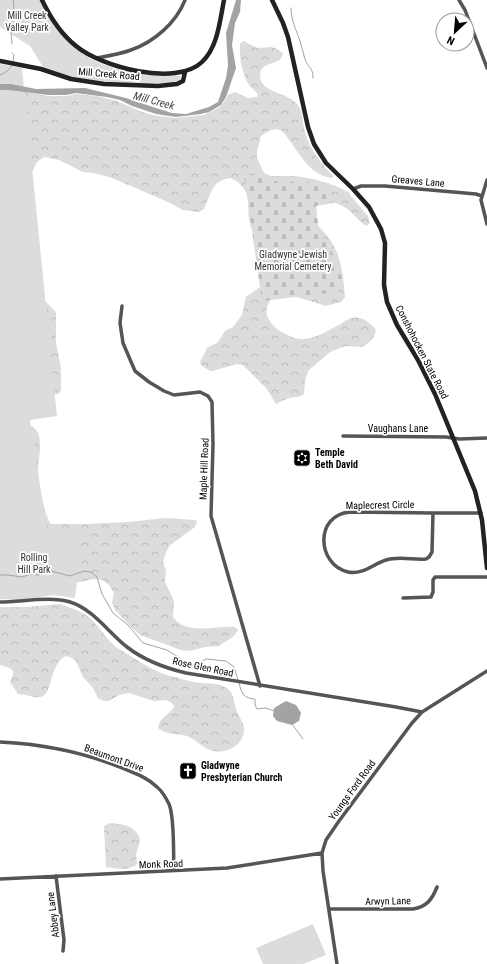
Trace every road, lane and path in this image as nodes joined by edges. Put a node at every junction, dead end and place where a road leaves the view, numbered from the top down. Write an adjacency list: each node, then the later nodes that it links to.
1 (42, 0): 6 (main road)
2 (185, 0): 6 (street)
3 (224, 0): 9 (main road)
4 (272, 0): 11 (main road, Conshohocken State Road)
5 (459, 0): 8 (street)
6 (96, 58): 9 (main road)
7 (0, 61): 9 (main road, Mill Creek Road)
8 (487, 68)
9 (185, 72)
10 (487, 180): 12 (street)
11 (353, 189): 12 (street, Greaves Lane); 16 (main road, Conshohocken State Road)
12 (482, 196): 13 (street)
13 (487, 224)
14 (122, 306): 25 (street, Maple Hill Road)
15 (343, 436): 16 (street, Vaughans Lane)
16 (454, 438): 17 (street, Vaughans Lane); 19 (main road, Conshohocken State Road)
17 (487, 438)
18 (433, 512): 18 (street, Maplecrest Circle); 19 (street, Maplecrest Circle)
19 (481, 513): 20 (main road, Conshohocken State Road)
20 (487, 568)
21 (487, 577): 22 (street)
22 (403, 598)
23 (0, 602): 25 (street, Rose Glen Road)
24 (487, 671): 26 (street, Youngs Ford Road)
25 (260, 686): 26 (street, Rose Glen Road)
26 (422, 712): 28 (street, Youngs Ford Road)
27 (0, 742): 29 (street, Beaumont Drive)
28 (322, 853): 29 (street, Monk Road); 33 (street, Youngs Ford Road)
29 (174, 871): 30 (street, Monk Road)
30 (56, 876): 31 (street, Monk Road); 34 (street, Abbey Lane)
31 (0, 878)
32 (437, 887): 33 (street, Arwyn Lane)
33 (329, 909): 35 (street, Youngs Ford Road)
34 (63, 951)
35 (337, 964)

